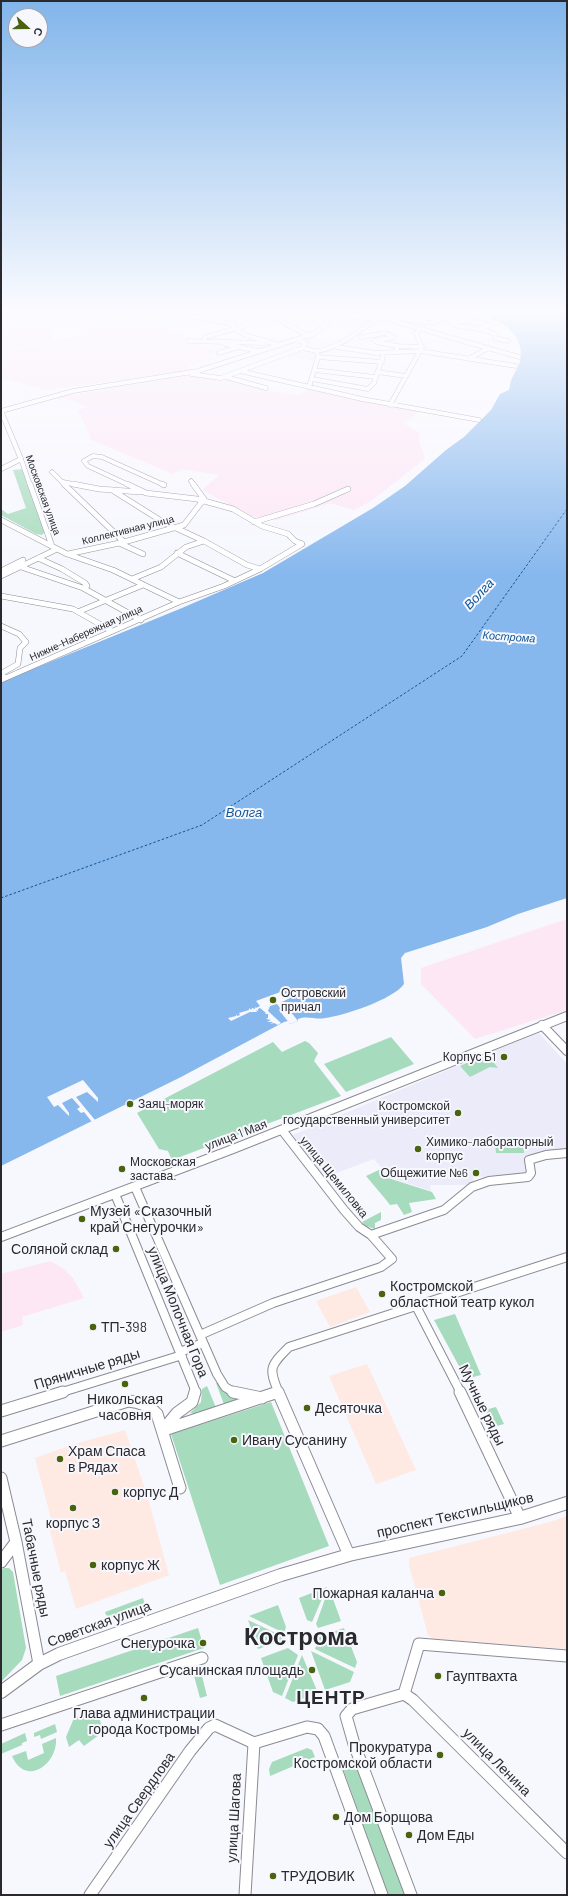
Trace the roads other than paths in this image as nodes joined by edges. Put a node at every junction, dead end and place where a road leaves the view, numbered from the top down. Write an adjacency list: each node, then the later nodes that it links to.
1 (42, 399): 5 (street)
2 (365, 399): 4 (street)
3 (393, 399): 4 (street)
4 (390, 405): 6 (street)
5 (1, 411): 7 (main road, Московская улица)
6 (479, 420)
7 (21, 459): 8 (main road); 20 (street, Московская улица)
8 (1, 469)
9 (52, 472): 10 (street)
10 (63, 482): 14 (street); 23 (street)
11 (190, 482): 16 (street)
12 (164, 485): 15 (street)
13 (348, 489): 18 (street)
14 (112, 490): 15 (street); 19 (street)
15 (146, 493): 16 (street)
16 (203, 502): 18 (street); 19 (street, Коллективная улица)
17 (1, 520): 21 (street)
18 (254, 522): 31 (street, Нижне-Набережная улица)
19 (175, 528): 22 (street); 23 (street, Коллективная улица)
20 (49, 533): 21 (street); 24 (street, Московская улица)
21 (33, 537): 24 (street)
22 (204, 541): 26 (street); 31 (street)
23 (121, 543): 27 (street, Коллективная улица); 28 (street)
24 (52, 546): 25 (street, Московская улица); 32 (street)
25 (57, 549): 27 (street, Московская улица); 29 (street)
26 (177, 553): 34 (street); 35 (street)
27 (67, 554): 34 (street, Московская улица)
28 (143, 554)
29 (38, 558): 30 (street); 37 (street)
30 (21, 566): 33 (street); 37 (street)
31 (260, 569): 35 (street, Нижне-Набережная улица)
32 (2, 570)
33 (1, 576)
34 (132, 579): 36 (street, Московская улица)
35 (235, 581): 40 (street, Нижне-Набережная улица)
36 (144, 585): 39 (street); 40 (street, Московская улица)
37 (83, 588): 39 (street)
38 (1, 596): 41 (street)
39 (108, 601): 41 (street); 42 (street)
40 (179, 602): 42 (street, Нижне-Набережная улица)
41 (80, 611): 44 (street)
42 (141, 620): 44 (street, Нижне-Набережная улица)
43 (1, 626): 45 (street)
44 (112, 631): 45 (street, Нижне-Набережная улица)
45 (3, 679)
46 (567, 1016): 47 (street, улица 1 Мая)
47 (542, 1025): 48 (street); 49 (street, улица 1 Мая)
48 (567, 1051)
49 (282, 1130): 51 (street, улица 1 Мая); 53 (street, улица Щемиловка)
50 (567, 1153): 53 (street)
51 (135, 1187): 52 (street, улица 1 Мая); 58 (street, улица Молочная Гора)
52 (115, 1194): 54 (street, улица 1 Мая); 59 (street, улица Молочная Гора)
53 (371, 1235): 56 (street, улица Щемиловка)
54 (1, 1238)
55 (567, 1257): 57 (street)
56 (392, 1259): 58 (street, Пряничные ряды)
57 (416, 1306): 60 (street); 68 (street, Мучные ряды)
58 (202, 1339): 59 (street, Пряничные ряды); 61 (street, улица Молочная Гора)
59 (181, 1355): 62 (street, Пряничные ряды); 63 (street, улица Молочная Гора)
60 (278, 1392): 61 (street); 70 (street)
61 (262, 1398): 63 (street)
62 (1, 1411)
63 (163, 1430): 64 (street); 66 (street)
64 (1, 1442)
65 (1, 1478): 69 (street, Табачные ряды)
66 (180, 1488)
67 (567, 1503): 68 (main road, проспект Текстильщиков)
68 (520, 1518): 70 (main road, проспект Текстильщиков)
69 (16, 1542): 71 (street); 74 (street, Табачные ряды)
70 (349, 1555): 74 (main road, Советская улица)
71 (1, 1562)
72 (567, 1656): 76 (street)
73 (202, 1658): 77 (street)
74 (39, 1664): 75 (main road, Советская улица)
75 (1, 1692)
76 (404, 1694): 79 (street, улица Ленина); 83 (street)
77 (1, 1725)
78 (254, 1743): 80 (street, улица Свердлова); 81 (street, улица Шагова); 82 (street)
79 (567, 1853)
80 (90, 1895)
81 (245, 1895)
82 (382, 1895)
83 (411, 1895)

